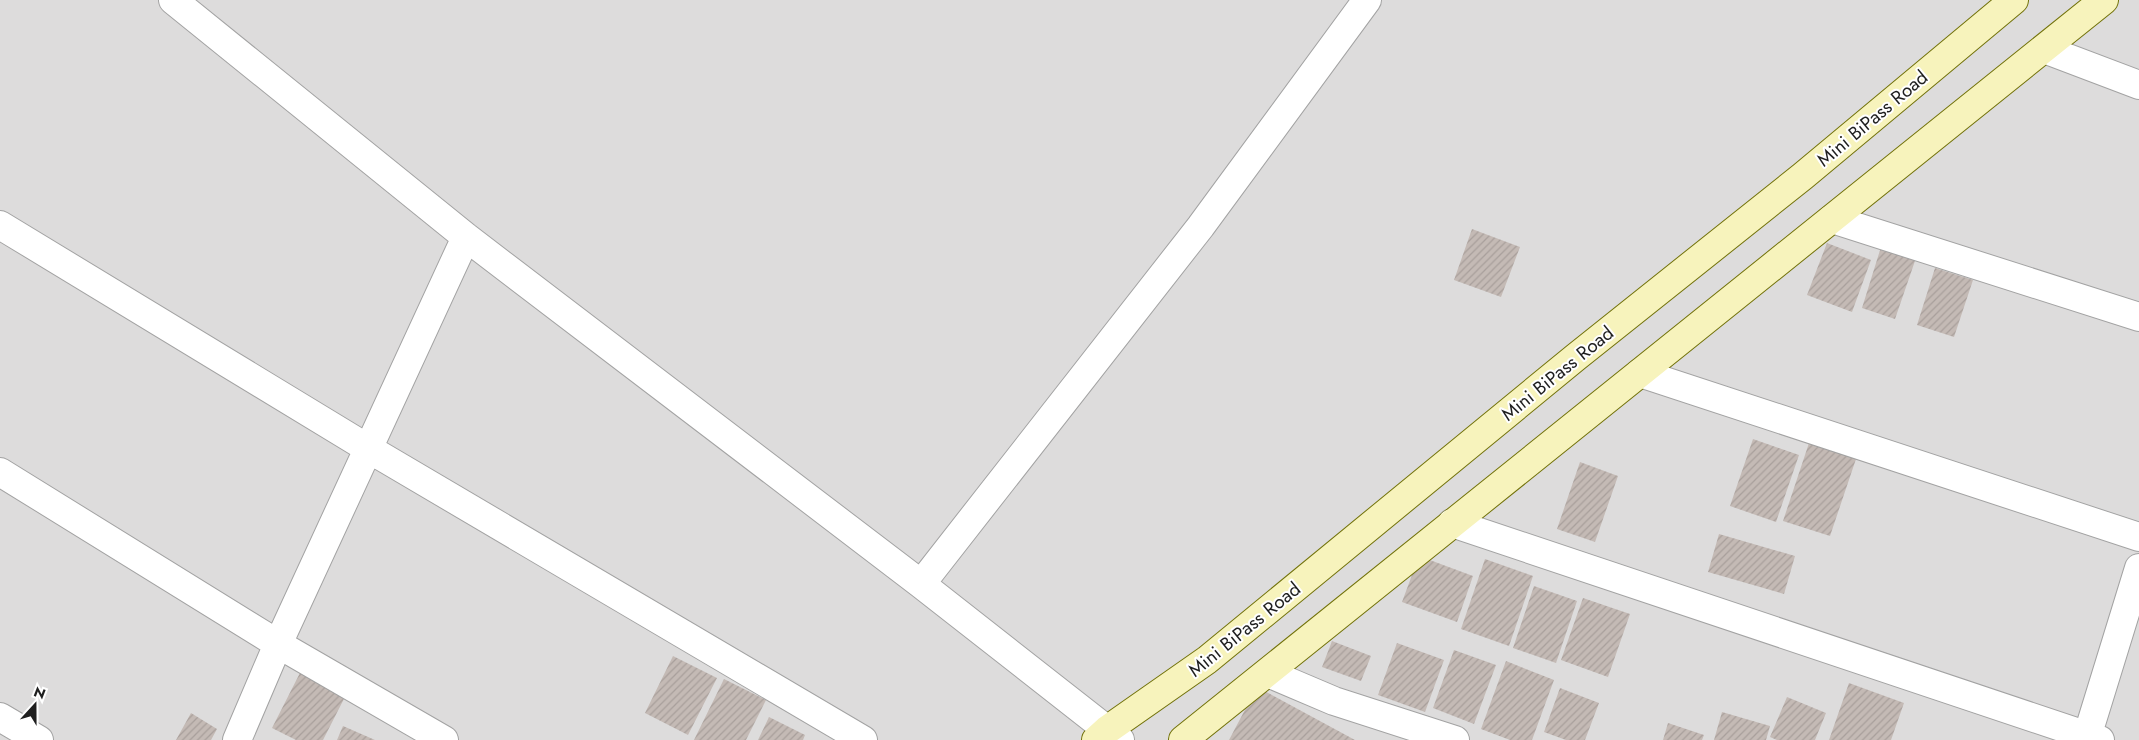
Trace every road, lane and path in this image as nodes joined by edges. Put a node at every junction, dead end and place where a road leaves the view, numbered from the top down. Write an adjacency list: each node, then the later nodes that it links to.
1 (173, 0): 9 (street)
2 (1367, 0): 17 (street)
3 (2014, 0): 21 (street, Mini BiPass Road)
4 (2104, 0): 5 (street)
5 (2044, 49): 6 (street); 7 (street)
6 (2139, 85)
7 (1832, 219): 10 (street); 11 (street)
8 (0, 225): 12 (street)
9 (466, 237): 12 (street); 17 (street)
10 (2139, 317)
11 (1640, 374): 14 (street); 15 (street)
12 (369, 449): 18 (street); 26 (street)
13 (0, 472): 18 (street)
14 (1452, 523): 19 (street); 22 (street)
15 (2139, 537)
16 (2139, 568): 22 (street)
17 (921, 584): 21 (street)
18 (278, 644): 24 (street); 25 (street)
19 (1268, 673): 27 (street); 28 (street)
20 (0, 717): 23 (street)
21 (1108, 737)
22 (2091, 739)
23 (38, 740)
24 (237, 740)
25 (444, 740)
26 (863, 740)
27 (1183, 740)
28 (1455, 740)

